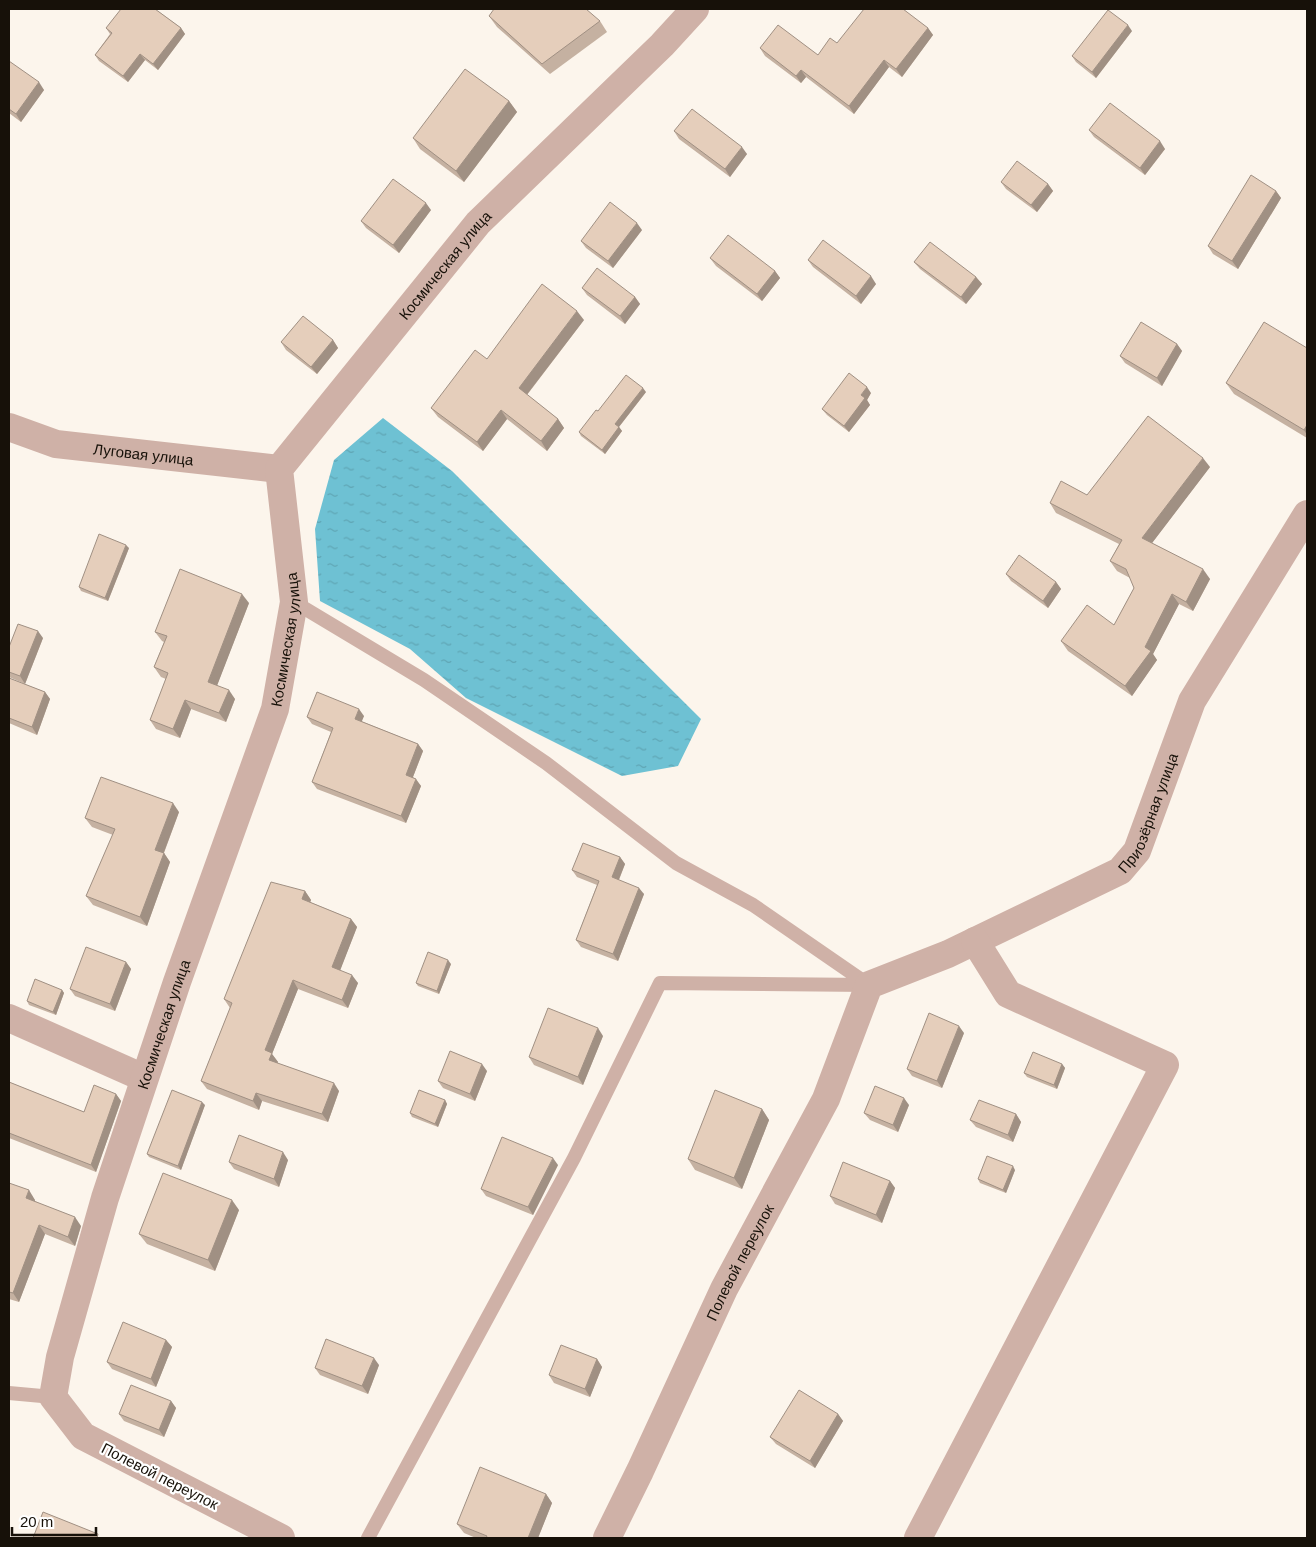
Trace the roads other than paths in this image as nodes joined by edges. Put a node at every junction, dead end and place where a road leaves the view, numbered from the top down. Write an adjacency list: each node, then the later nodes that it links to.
1 (695, 9): 3 (street, Космическая улица)
2 (9, 427): 3 (street, Луговая улица)
3 (279, 469): 5 (street, Космическая улица)
4 (1307, 514): 6 (street, Приозёрная улица)
5 (294, 602): 7 (lane); 9 (street, Космическая улица)
6 (975, 941): 7 (street, Приозёрная улица); 15 (street)
7 (869, 985): 13 (lane); 14 (street, Полевой переулок)
8 (9, 1018): 9 (street)
9 (144, 1078): 11 (street, Космическая улица)
10 (9, 1393): 11 (lane)
11 (53, 1397): 12 (street, Полевой переулок)
12 (281, 1538)
13 (368, 1538)
14 (607, 1538)
15 (918, 1538)

